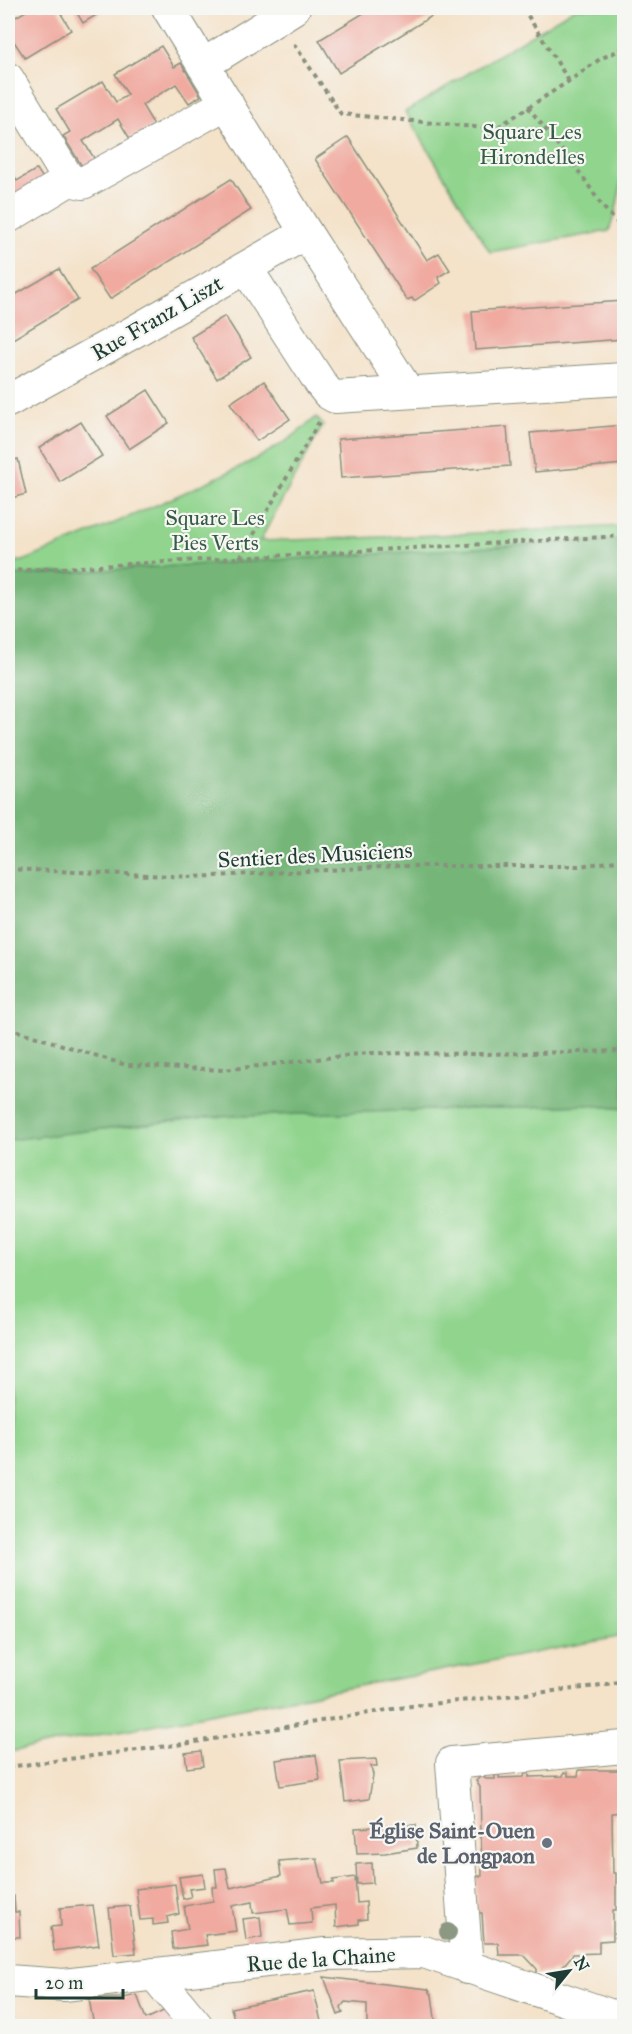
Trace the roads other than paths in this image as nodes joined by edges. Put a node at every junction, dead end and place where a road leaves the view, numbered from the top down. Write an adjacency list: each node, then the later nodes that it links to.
1 (168, 8): 3 (street)
2 (285, 13): 3 (street)
3 (203, 65): 5 (street)
4 (8, 79): 6 (street)
5 (227, 103): 6 (street); 8 (street)
6 (69, 180): 7 (street)
7 (8, 217)
8 (306, 233): 9 (street, Rue Franz Liszt); 11 (street)
9 (246, 268): 11 (street); 12 (street, Rue Franz Liszt)
10 (624, 379): 11 (street)
11 (408, 392)
12 (8, 401)
13 (624, 1747): 14 (street)
14 (467, 1968): 15 (street, Rue de la Chaine); 17 (street, Rue de la Chaine)
15 (154, 1974): 16 (street, Rue de la Chaine); 18 (street)
16 (8, 1981)
17 (624, 2020)
18 (197, 2026)

